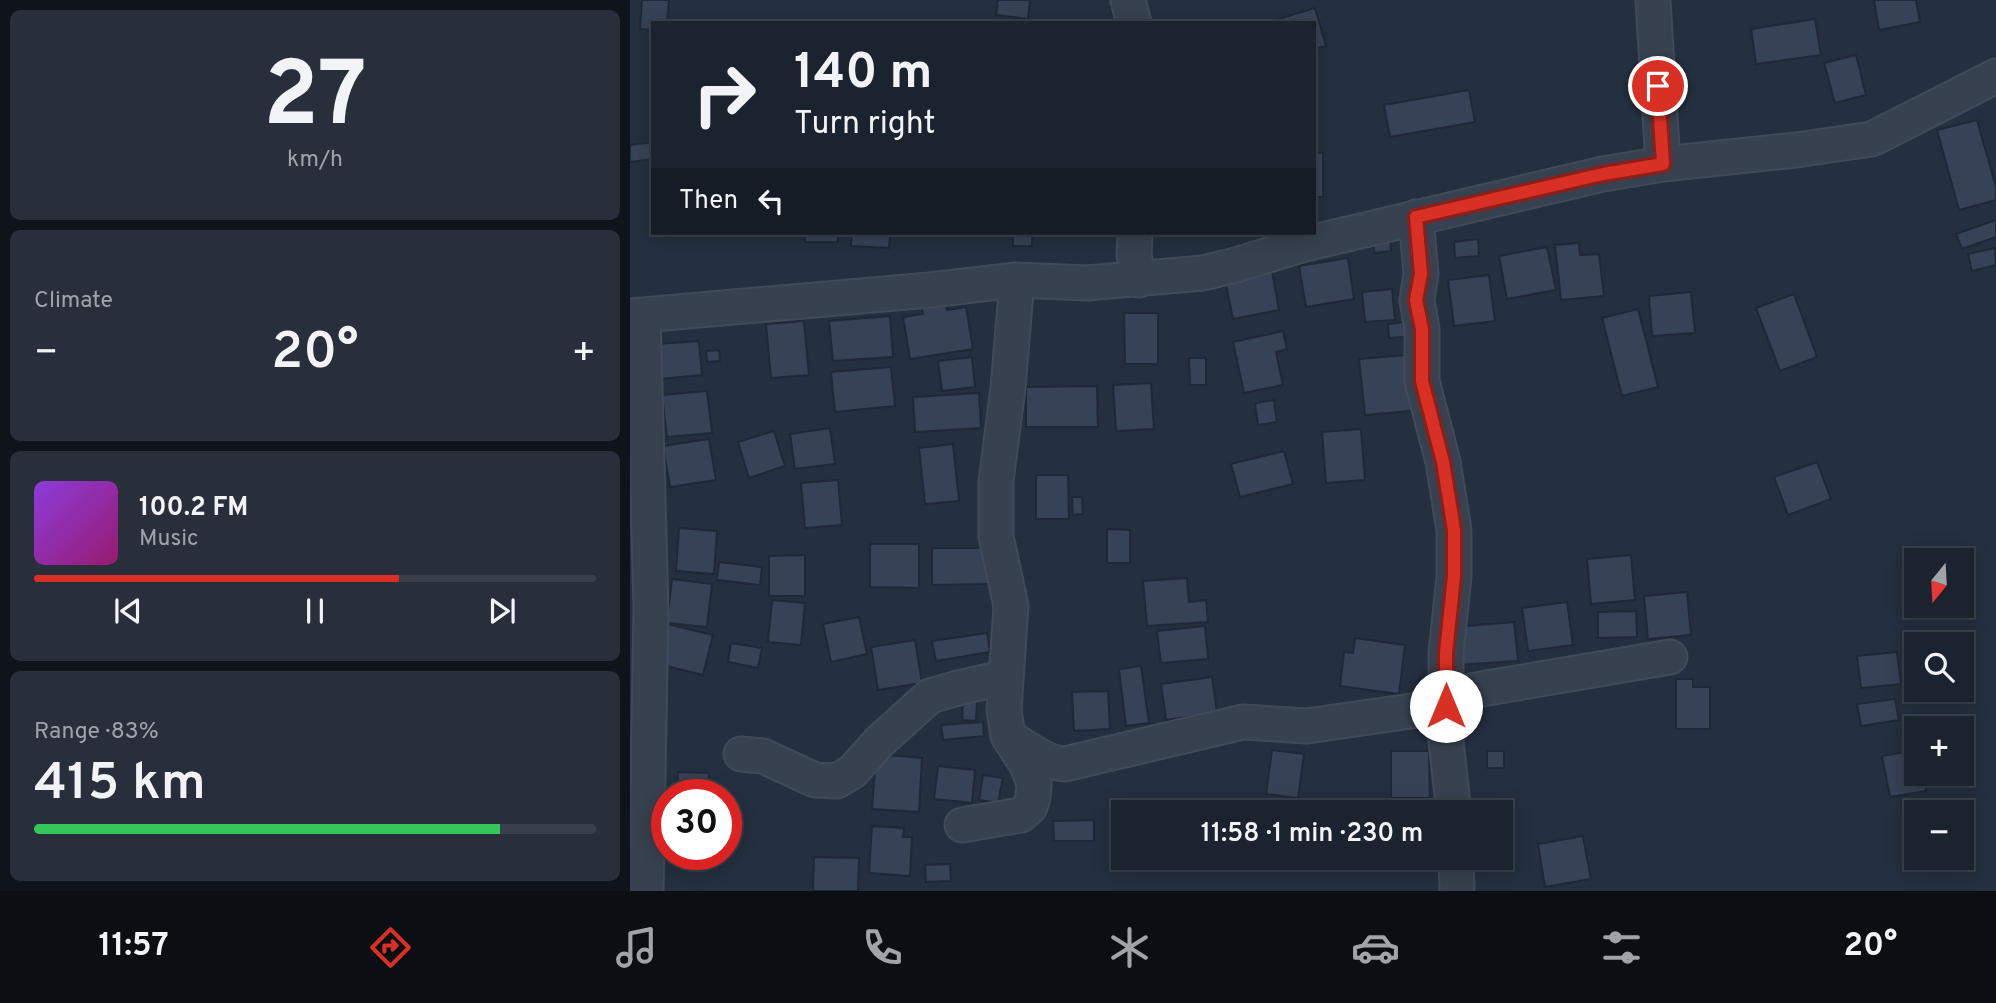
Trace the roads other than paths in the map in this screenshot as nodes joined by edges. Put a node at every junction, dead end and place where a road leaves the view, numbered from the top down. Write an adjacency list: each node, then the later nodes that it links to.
1 (1128, 0): 3 (street)
2 (1653, 0): 5 (street)
3 (1133, 21)
4 (1996, 76): 5 (street)
5 (1663, 164): 6 (street)
6 (1416, 217): 9 (street); 13 (street)
7 (1135, 235): 9 (street)
8 (1017, 280): 9 (street); 10 (street); 12 (street)
9 (1139, 280)
10 (637, 315): 19 (street)
11 (1670, 657): 13 (street)
12 (1006, 677): 14 (street); 15 (street)
13 (1446, 700): 14 (street); 16 (street)
14 (1008, 736): 17 (street)
15 (741, 754)
16 (1453, 800)
17 (962, 825)
18 (1457, 870): 20 (street)
19 (646, 891)
20 (1458, 891)

